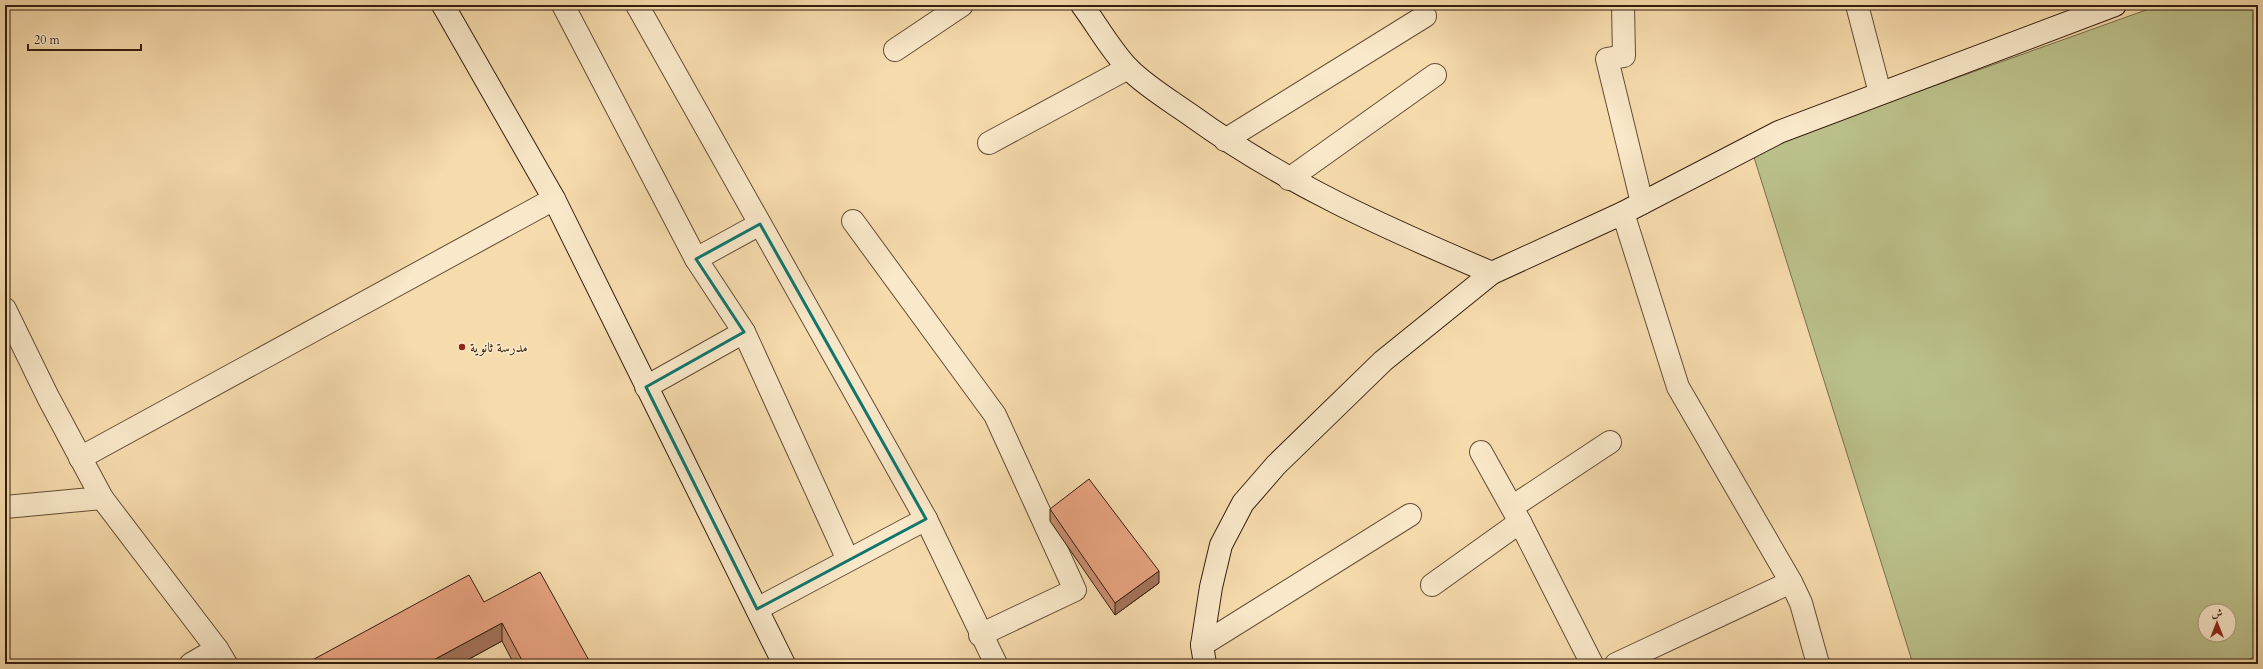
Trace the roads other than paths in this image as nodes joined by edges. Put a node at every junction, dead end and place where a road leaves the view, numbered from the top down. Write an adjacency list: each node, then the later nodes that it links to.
1 (443, 5): 17 (street)
2 (563, 5): 21 (street)
3 (637, 5): 20 (street)
4 (962, 5): 10 (street)
5 (1082, 5): 11 (street)
6 (1623, 5): 18 (street)
7 (1857, 5): 13 (street)
8 (2115, 5): 13 (street)
9 (1425, 16): 14 (street)
10 (895, 50)
11 (1128, 68): 14 (street); 15 (street)
12 (1435, 75): 16 (street)
13 (1880, 93): 18 (street)
14 (1225, 140): 16 (street)
15 (989, 143)
16 (1289, 180): 22 (street)
17 (554, 199): 26 (street); 29 (street)
18 (1632, 208): 22 (street); 36 (street)
19 (853, 221): 39 (street)
20 (760, 224): 21 (street); 34 (street)
21 (696, 259): 24 (street)
22 (1492, 273): 40 (street)
23 (5, 309): 25 (street)
24 (744, 332): 26 (street); 35 (street)
25 (12, 341): 29 (street)
26 (646, 387): 38 (street)
27 (1610, 442): 33 (street)
28 (1481, 452): 33 (street)
29 (80, 458): 30 (street)
30 (102, 498): 31 (street); 41 (street)
31 (5, 507)
32 (1410, 515): 40 (street)
33 (1516, 515): 37 (street); 45 (street)
34 (926, 519): 35 (street); 39 (street)
35 (848, 560): 38 (street)
36 (1791, 582): 46 (street); 47 (street)
37 (1432, 585)
38 (757, 609): 43 (street)
39 (980, 635): 44 (street)
40 (1204, 655)
41 (221, 656): 42 (street)
42 (191, 664)
43 (784, 664)
44 (996, 664)
45 (1592, 664)
46 (1616, 664)
47 (1818, 664)

